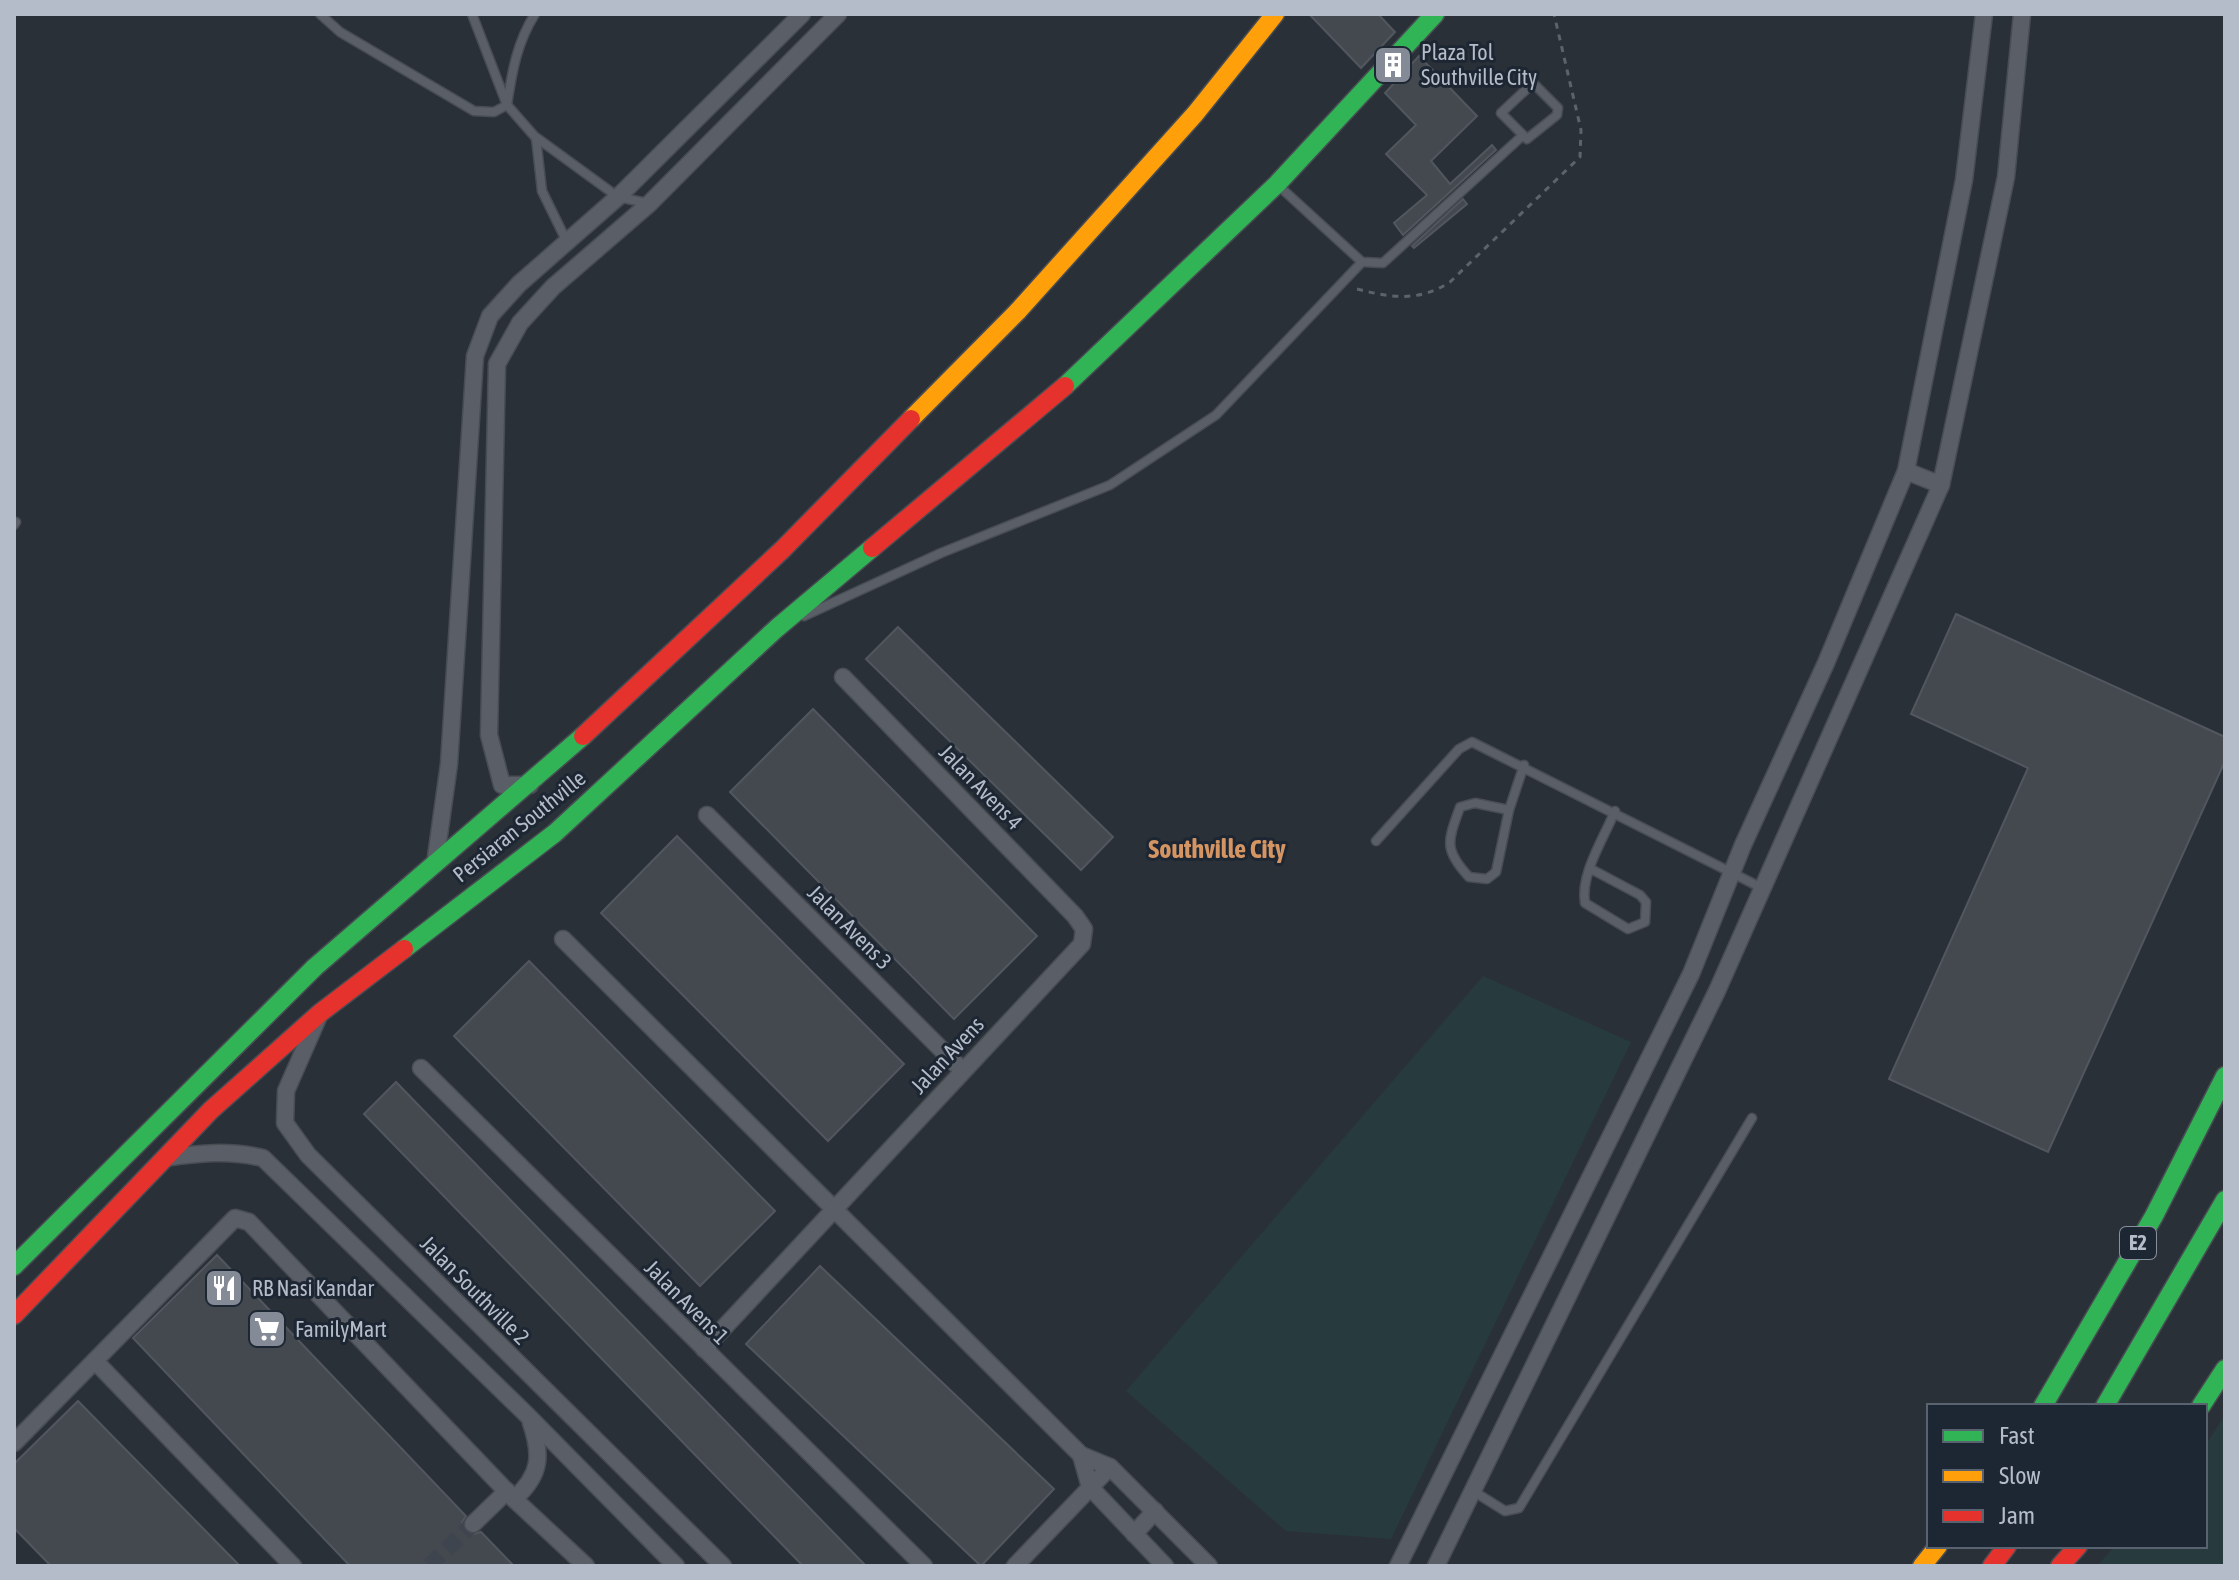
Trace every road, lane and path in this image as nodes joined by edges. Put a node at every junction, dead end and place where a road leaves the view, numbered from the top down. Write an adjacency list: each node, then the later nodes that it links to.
1 (320, 14): 11 (lane)
2 (472, 14): 11 (lane)
3 (535, 14): 11 (lane)
4 (802, 14): 15 (street)
5 (838, 14): 16 (street)
6 (1275, 14): 25 (main road, Persiaran Southville)
7 (1435, 14): 14 (main road, Persiaran Southville)
8 (1554, 14): 19 (path)
9 (1984, 14): 20 (street)
10 (2022, 14): 21 (street)
11 (507, 105): 13 (lane)
12 (1521, 137): 12 (lane); 18 (lane)
13 (536, 138): 15 (lane); 17 (lane)
14 (1277, 184): 18 (lane); 22 (main road, Persiaran Southville)
15 (618, 197): 16 (lane); 17 (street)
16 (649, 204): 25 (street)
17 (567, 243): 30 (street)
18 (1362, 262): 19 (lane)
19 (1331, 293): 22 (lane)
20 (1906, 471): 21 (street); 32 (street)
21 (1941, 485): 33 (street)
22 (777, 628): 36 (main road, Persiaran Southville)
23 (843, 677): 34 (street, Jalan Avens 4)
24 (1524, 765): 26 (lane); 27 (lane); 29 (lane)
25 (530, 785): 30 (main road, Persiaran Southville)
26 (1509, 810): 26 (lane)
27 (1615, 811): 31 (lane); 32 (lane)
28 (707, 815): 38 (street, Jalan Avens 3)
29 (1376, 841)
30 (435, 864): 44 (main road, Persiaran Southville)
31 (1591, 869): 31 (lane)
32 (1732, 870): 33 (lane); 73 (street)
33 (1760, 887): 57 (street)
34 (1084, 929): 38 (street, Jalan Avens)
35 (563, 939): 43 (street)
36 (320, 1013): 41 (main road, Persiaran Southville); 69 (street, Jalan Southville 2)
37 (421, 1068): 46 (street, Jalan Avens 1)
38 (962, 1070): 43 (street, Jalan Avens)
39 (2225, 1076): 49 (main road, E2)
40 (1752, 1118): 57 (lane)
41 (165, 1158): 45 (main road, Persiaran Southville); 52 (street)
42 (2225, 1200): 50 (main road, E2)
43 (835, 1207): 46 (street, Jalan Avens); 54 (street)
44 (14, 1266)
45 (14, 1315)
46 (704, 1349): 70 (street, Jalan Avens 1)
47 (95, 1361): 53 (street); 58 (street); 66 (street)
48 (2225, 1369): 51 (main road)
49 (2044, 1404)
50 (2106, 1404)
51 (2202, 1404)
52 (528, 1416): 58 (street); 68 (street)
53 (14, 1443)
54 (1081, 1455): 55 (street); 56 (street)
55 (1110, 1467): 56 (street); 59 (street)
56 (1090, 1487): 61 (street); 71 (street)
57 (1473, 1491): 74 (street)
58 (511, 1495): 60 (street); 67 (street)
59 (1155, 1511): 61 (street); 65 (street)
60 (473, 1524)
61 (1134, 1534): 72 (street)
62 (1936, 1548): 75 (main road)
63 (2006, 1548): 76 (main road)
64 (2076, 1548): 77 (main road)
65 (1204, 1564)
66 (293, 1566)
67 (586, 1566)
68 (676, 1566)
69 (723, 1566)
70 (924, 1566)
71 (1015, 1566)
72 (1165, 1566)
73 (1398, 1566)
74 (1436, 1566)
75 (1922, 1566)
76 (1992, 1566)
77 (2060, 1566)

